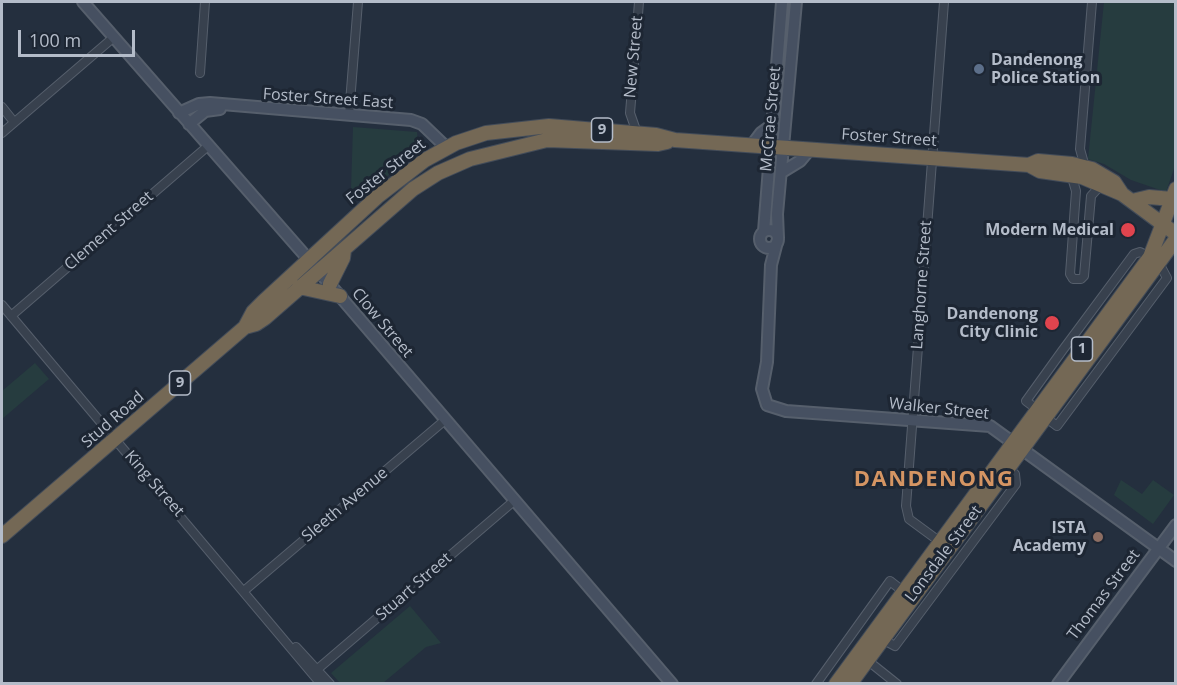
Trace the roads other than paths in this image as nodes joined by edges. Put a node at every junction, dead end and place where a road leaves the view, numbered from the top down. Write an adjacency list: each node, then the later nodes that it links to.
1 (82, 2): 9 (street, Clow Street)
2 (205, 2): 10 (street)
3 (358, 2): 15 (street)
4 (639, 2): 14 (street, New Street)
5 (782, 2): 18 (street, McCrae Street)
6 (796, 2): 26 (street, McCrae Street)
7 (944, 2): 31 (street, Langhorne Street)
8 (1092, 2): 30 (street)
9 (114, 38): 13 (street, Clow Street); 16 (street)
10 (200, 73)
11 (2, 107): 16 (street)
12 (238, 107): 13 (street, Foster Street East); 15 (street, Foster Street East); 17 (street, Foster Street East)
13 (179, 113): 17 (street, Clow Street)
14 (630, 113): 20 (street, New Street); 22 (street, New Street)
15 (349, 115): 27 (street, Foster Street East)
16 (14, 122): 21 (street)
17 (189, 124): 25 (street, Clow Street)
18 (772, 125): 24 (street); 26 (street, McCrae Street)
19 (505, 130): 20 (highway, Foster Street / 9); 27 (highway, Foster Street / 9); 28 (highway)
20 (620, 131): 22 (highway, Foster Street / 9)
21 (2, 133)
22 (637, 133): 23 (highway, Foster Street / 9)
23 (675, 140): 24 (highway, Foster Street / 9); 28 (highway, Foster Street / 9)
24 (752, 145): 26 (highway, Foster Street / 9)
25 (208, 146): 44 (street, Clow Street); 52 (street, Clement Street)
26 (777, 147): 29 (highway, Foster Street / 9); 33 (street, McCrae Street); 38 (street, McCrae Street)
27 (447, 148): 44 (highway, Foster Street / 9)
28 (508, 148): 43 (highway, Foster Street / 9)
29 (810, 149): 31 (highway, Foster Street / 9); 33 (street)
30 (1080, 149): 32 (street); 32 (street)
31 (930, 158): 32 (highway, Foster Street / 9); 57 (street, Langhorne Street)
32 (1076, 168): 34 (highway, Foster Street / 9); 34 (street); 36 (highway, Foster Street / 9)
33 (782, 172): 41 (street, McCrae Street)
34 (1100, 186): 36 (highway, Foster Street / 9)
35 (1174, 194): 36 (highway, 9); 37 (highway, Lonsdale Street / 1)
36 (1127, 197): 37 (highway, Foster Street / 9)
37 (1163, 225): 39 (highway, Foster Street); 45 (highway, Lonsdale Street / 1)
38 (764, 231): 41 (street); 42 (street)
39 (1176, 234)
40 (1176, 239): 45 (highway, Lonsdale Street / 1)
41 (778, 240): 42 (street); 46 (street, McCrae Street)
42 (763, 245): 46 (street, McCrae Street)
43 (344, 248): 47 (highway, Foster Street / 9); 48 (highway)
44 (309, 260): 47 (street, Clow Street); 53 (highway, Stud Road / 9)
45 (1154, 260): 55 (highway, Lonsdale Street / 1); 55 (street, Lonsdale Street)
46 (771, 265): 54 (street, McCrae Street)
47 (319, 271): 48 (street, Clow Street); 49 (highway, Stud Road / 9)
48 (330, 284): 50 (street, Clow Street)
49 (299, 287): 50 (highway); 53 (highway, Stud Road / 9)
50 (340, 296): 56 (street, Clow Street)
51 (2, 305): 52 (street, King Street)
52 (11, 316): 58 (street, King Street)
53 (245, 327): 58 (highway, Stud Road / 9)
54 (767, 405): 57 (street, Walker Street)
55 (1041, 414): 59 (highway, Lonsdale Street / 1)
56 (445, 420): 61 (street, Clow Street); 67 (street, Sleeth Avenue)
57 (913, 420): 59 (street, Walker Street); 64 (street, Langhorne Street)
58 (115, 440): 63 (highway, Stud Road / 9); 67 (street, King Street)
59 (1019, 445): 60 (highway, Lonsdale Street / 1); 64 (highway, Lonsdale Street / 1); 65 (street, Walker Street)
60 (1008, 468): 64 (highway, Lonsdale Street / 1); 69 (street, Lonsdale Street)
61 (515, 500): 71 (street, Clow Street); 72 (street, Stuart Street)
62 (1176, 525): 65 (street, Thomas Street)
63 (2, 536)
64 (945, 545): 68 (highway, Lonsdale Street / 1); 69 (highway, Lonsdale Street / 1)
65 (1159, 548): 66 (street, Walker Street); 81 (street, Thomas Street)
66 (1176, 561)
67 (245, 590): 72 (street, King Street)
68 (904, 592): 78 (street, Lonsdale Street); 79 (highway, Lonsdale Street / 1)
69 (882, 639): 70 (highway, Lonsdale Street / 1)
70 (867, 660): 73 (highway, Lonsdale Street / 1); 80 (street)
71 (657, 665): 76 (street, Clow Street); 77 (street, Clow Street)
72 (315, 671): 74 (street, King Street); 75 (street, King Street)
73 (855, 682)
74 (321, 684)
75 (330, 684)
76 (663, 684)
77 (672, 684)
78 (816, 684)
79 (836, 684)
80 (897, 684)
81 (1058, 684)

